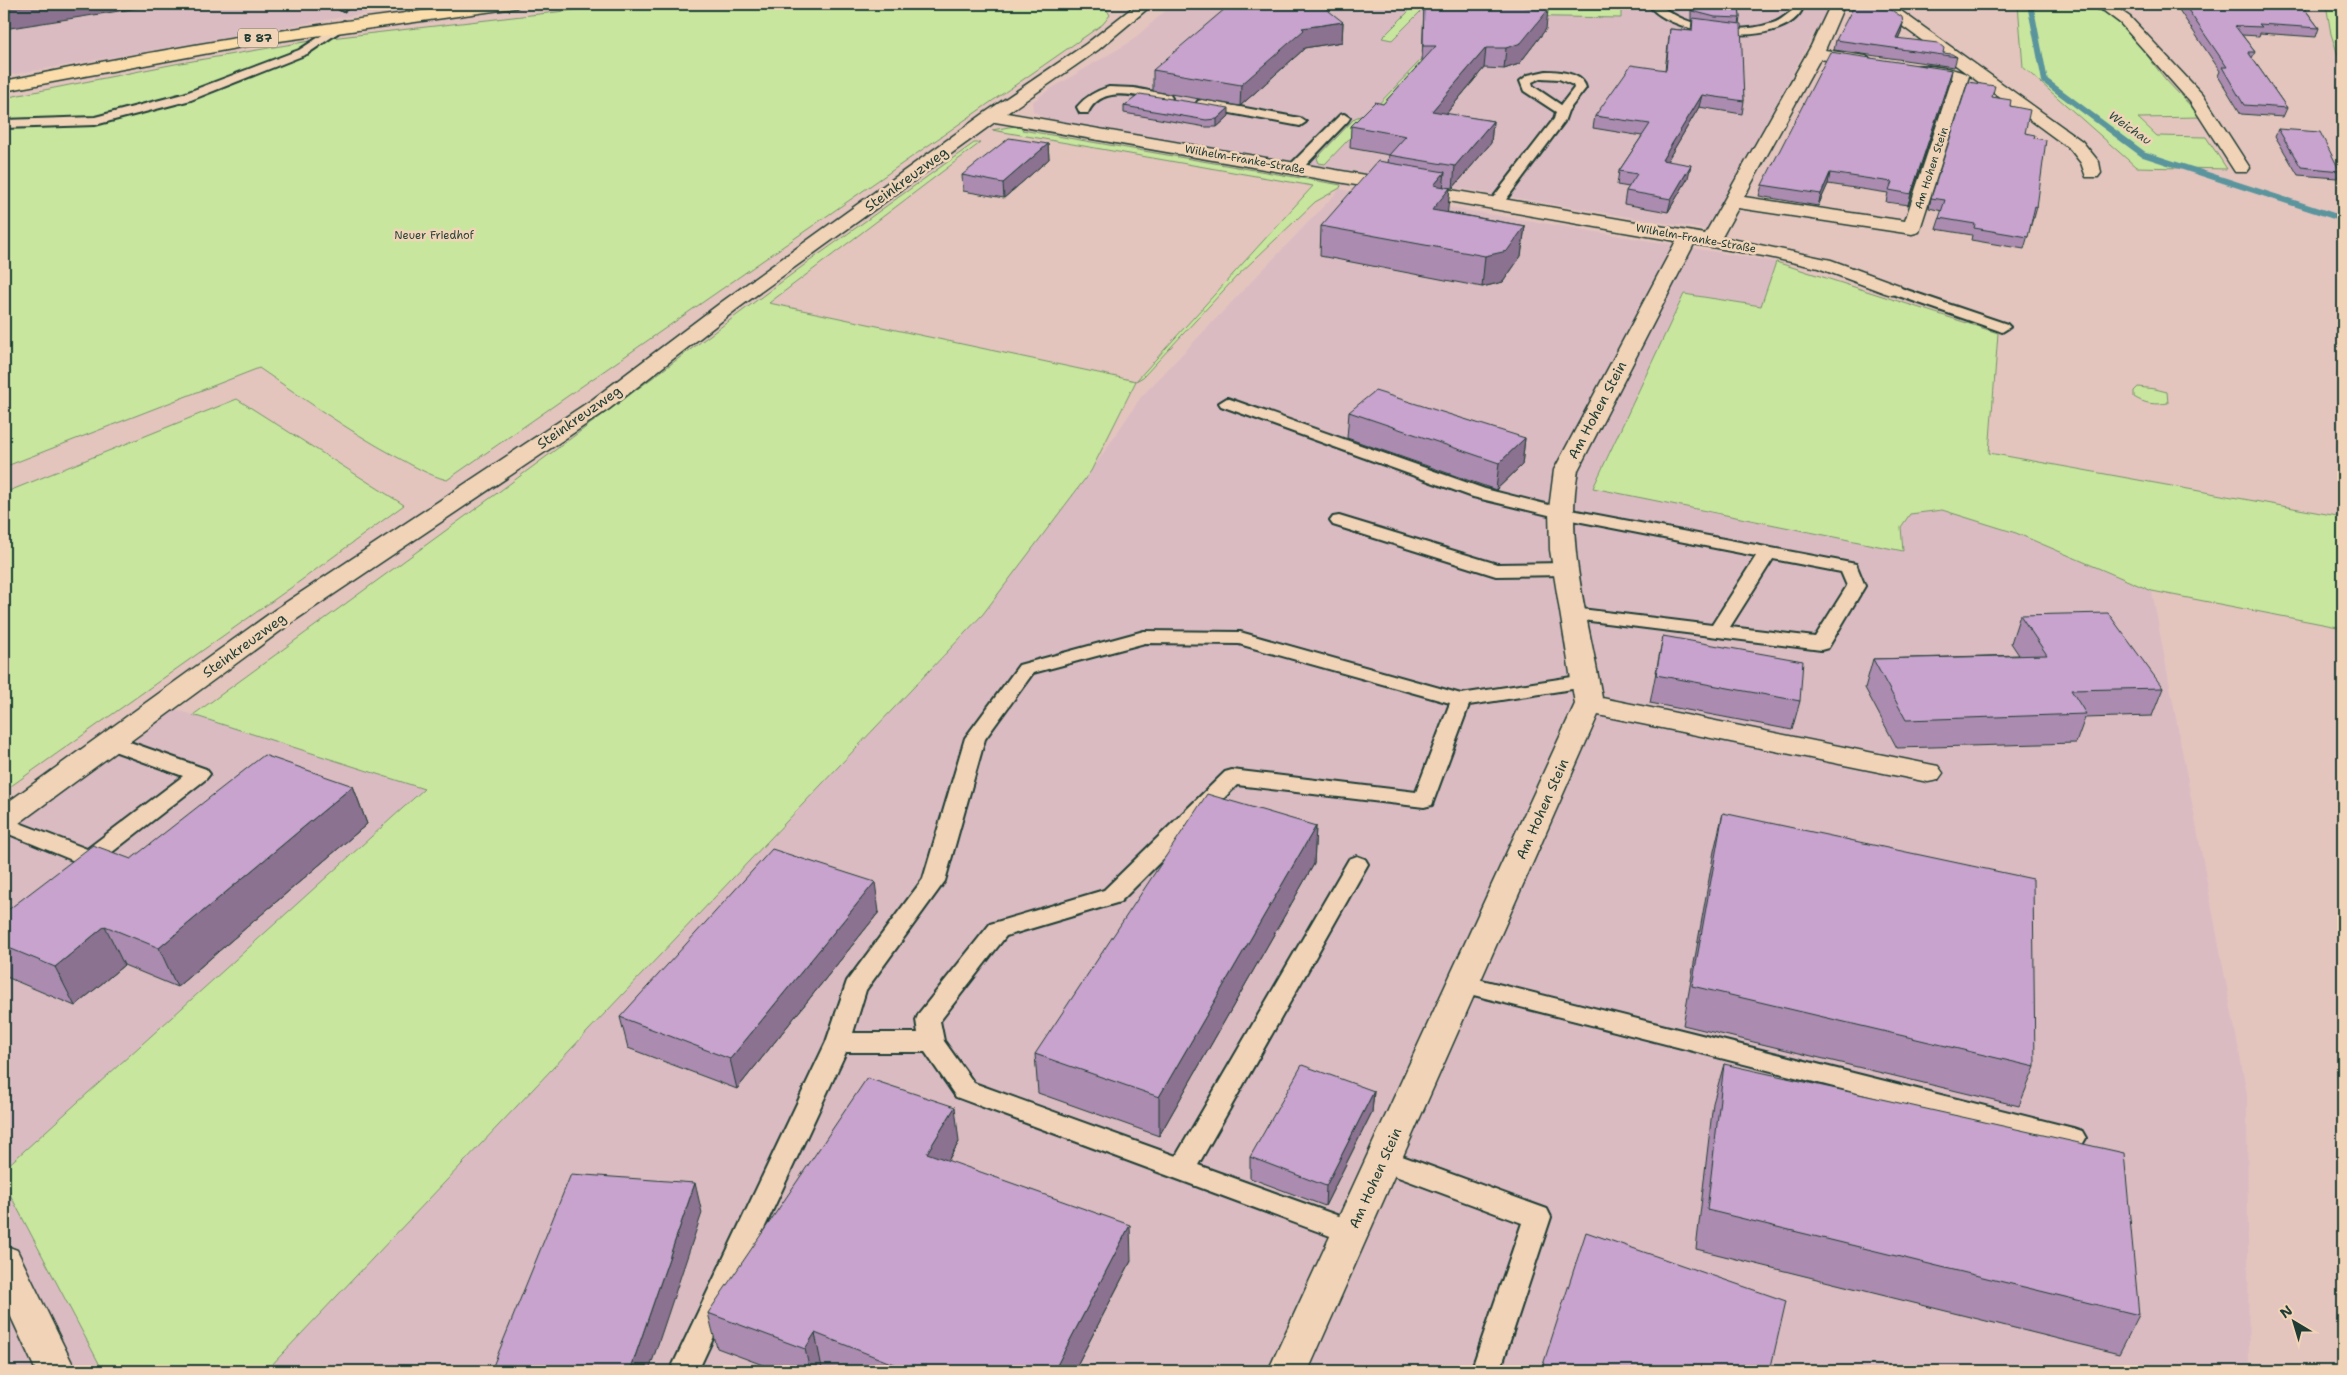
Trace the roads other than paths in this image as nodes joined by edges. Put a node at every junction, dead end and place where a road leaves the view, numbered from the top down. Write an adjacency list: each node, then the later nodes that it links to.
1 (515, 4): 8 (main road, B 87)
2 (1653, 4): 3 (lane)
3 (1799, 4)
4 (1835, 4): 9 (street, Am Hohen Stein)
5 (1890, 4): 21 (street)
6 (2096, 4): 20 (street)
7 (1133, 9): 15 (street, Steinkreuzweg)
8 (344, 24): 12 (main road, B 87); 18 (lane)
9 (1815, 53): 10 (street); 22 (street, Am Hohen Stein)
10 (1879, 63)
11 (1897, 66): 22 (street, Am Hohen Stein)
12 (4, 86)
13 (1084, 110): 17 (lane)
14 (1562, 111): 23 (lane)
15 (992, 116): 19 (street, Wilhelm-Franke-Straße); 36 (street, Steinkreuzweg)
16 (1344, 118): 19 (lane)
17 (1300, 122)
18 (4, 124)
19 (1296, 167): 23 (street, Wilhelm-Franke-Straße)
20 (2241, 168)
21 (2092, 173)
22 (1732, 201): 24 (street, Am Hohen Stein)
23 (1497, 202): 24 (street, Wilhelm-Franke-Straße)
24 (1700, 238): 25 (street, Wilhelm-Franke-Straße); 28 (street, Am Hohen Stein)
25 (1892, 288): 26 (lane)
26 (2002, 327)
27 (1227, 403): 28 (lane)
28 (1562, 513): 30 (lane); 31 (street, Am Hohen Stein)
29 (1339, 521): 31 (lane)
30 (1768, 552): 33 (lane); 33 (lane)
31 (1564, 570): 32 (street, Am Hohen Stein)
32 (1573, 614): 33 (lane); 34 (street, Am Hohen Stein)
33 (1718, 631)
34 (1587, 693): 35 (lane); 37 (street); 41 (street, Am Hohen Stein)
35 (1460, 700): 42 (lane); 43 (lane)
36 (110, 742): 38 (street, Steinkreuzweg); 39 (lane)
37 (1928, 773)
38 (4, 819)
39 (4, 824)
40 (1357, 864): 46 (lane)
41 (1462, 984): 44 (lane); 45 (street, Am Hohen Stein)
42 (838, 1042): 43 (lane); 50 (lane)
43 (932, 1043): 46 (lane)
44 (2073, 1138)
45 (1383, 1160): 47 (street, Am Hohen Stein); 52 (lane)
46 (1181, 1171): 47 (lane)
47 (1351, 1232): 51 (street, Am Hohen Stein)
48 (4, 1261): 49 (street)
49 (56, 1371)
50 (684, 1371)
51 (1288, 1371)
52 (1486, 1371)

